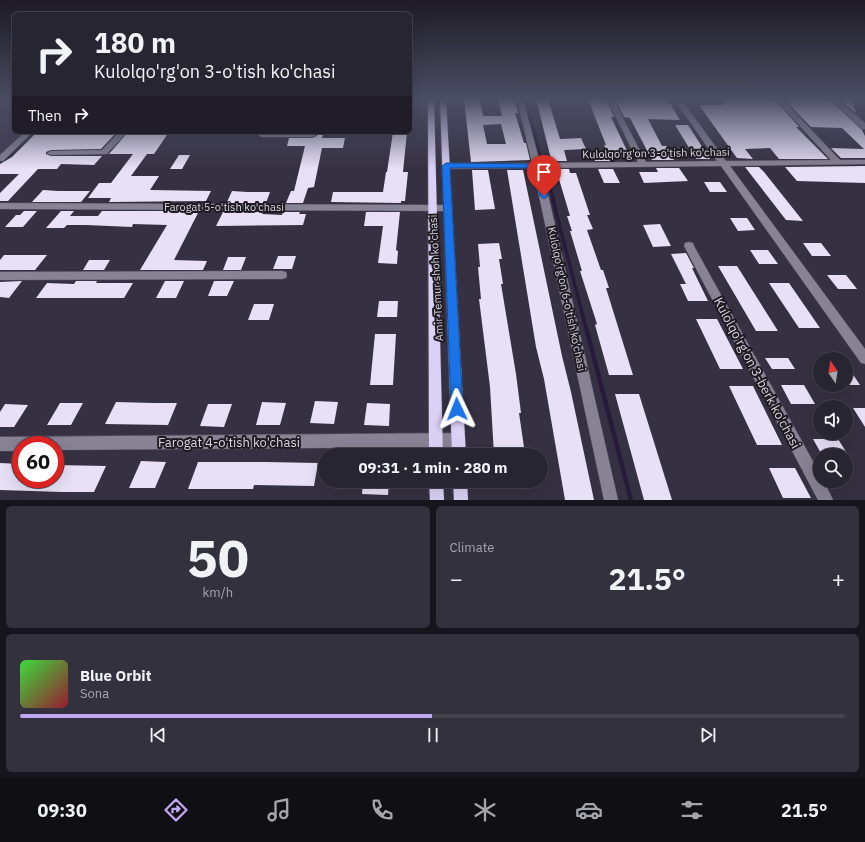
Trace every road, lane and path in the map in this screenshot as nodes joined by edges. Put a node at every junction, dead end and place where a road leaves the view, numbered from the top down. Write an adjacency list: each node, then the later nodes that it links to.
1 (431, 122): 20 (main road, Amir Temur shoh ko'chasi)
2 (444, 122): 17 (main road, Amir Temur shoh ko'chasi)
3 (526, 122): 18 (street, Kulolqo'rg'on 6-o'tish ko'chasi)
4 (622, 122): 15 (street)
5 (694, 122): 16 (street)
6 (800, 122): 13 (street)
7 (27, 134): 12 (street)
8 (121, 134): 11 (street)
9 (262, 134): 10 (street)
10 (312, 135)
11 (51, 153)
12 (0, 159)
13 (838, 162): 14 (street, Kulolqo'rg'on 3-o'tish ko'chasi); 16 (street, Kulolqo'rg'on 3-o'tish ko'chasi)
14 (865, 162)
15 (643, 164): 16 (street, Kulolqo'rg'on 3-o'tish ko'chasi); 18 (street, Kulolqo'rg'on 3-o'tish ko'chasi)
16 (724, 164): 25 (street)
17 (446, 166): 18 (street, Kulolqo'rg'on 3-o'tish ko'chasi); 21 (main road, Amir Temur shoh ko'chasi)
18 (538, 166): 35 (street, Kulolqo'rg'on 6-o'tish ko'chasi)
19 (0, 206): 20 (street, Farogat 5-o'tish ko'chasi)
20 (433, 208): 21 (street, Farogat 5-o'tish ko'chasi); 27 (main road, Amir Temur shoh ko'chasi)
21 (448, 208): 26 (main road, Amir Temur shoh ko'chasi)
22 (689, 246): 36 (street, Kulolqo'rg'on 3-berk ko'chasi)
23 (282, 275): 24 (street)
24 (0, 276)
25 (865, 359)
26 (458, 440): 27 (street, Farogat 4-o'tish ko'chasi); 30 (main road, Amir Temur shoh ko'chasi)
27 (436, 441): 28 (street, Farogat 4-o'tish ko'chasi); 29 (main road, Amir Temur shoh ko'chasi)
28 (0, 444)
29 (436, 448)
30 (459, 448)
31 (436, 488): 33 (main road)
32 (460, 488): 34 (main road)
33 (436, 500)
34 (461, 500)
35 (611, 500)
36 (826, 500)

